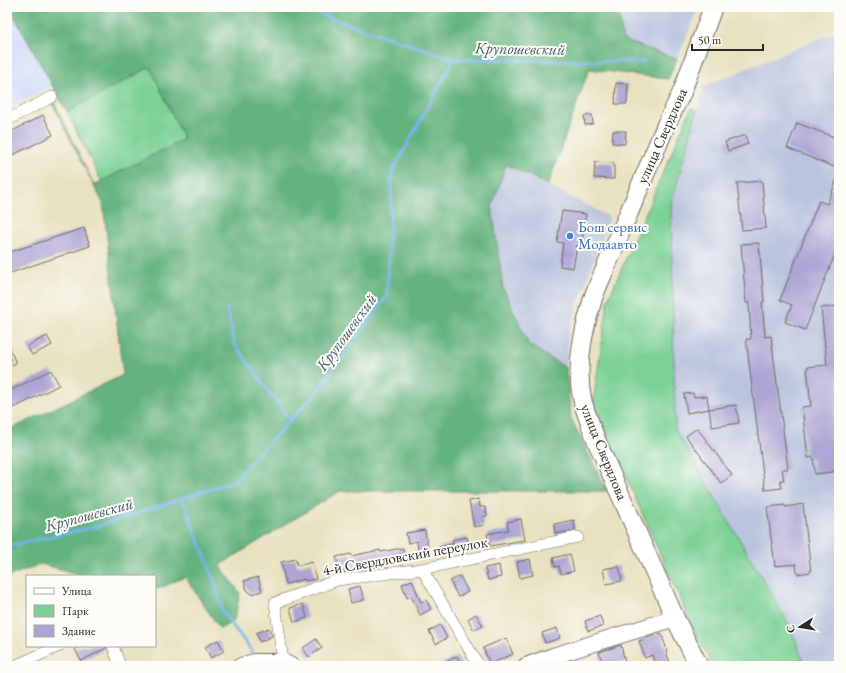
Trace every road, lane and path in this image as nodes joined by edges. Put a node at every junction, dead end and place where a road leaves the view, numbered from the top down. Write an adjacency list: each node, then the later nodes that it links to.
1 (713, 7): 3 (main road, улица Свердлова)
2 (724, 7): 3 (main road)
3 (682, 92): 8 (main road, улица Свердлова)
4 (52, 97): 5 (street)
5 (7, 120)
6 (578, 537): 7 (street, 4-й Свердловский переулок)
7 (422, 569): 11 (street, 4-й Свердловский переулок); 15 (street)
8 (675, 618): 16 (main road); 17 (main road, улица Свердлова)
9 (57, 647): 12 (street)
10 (113, 647): 13 (street)
11 (287, 664): 14 (main road)
12 (15, 666)
13 (120, 666)
14 (241, 666)
15 (479, 666)
16 (526, 666)
17 (699, 666)

